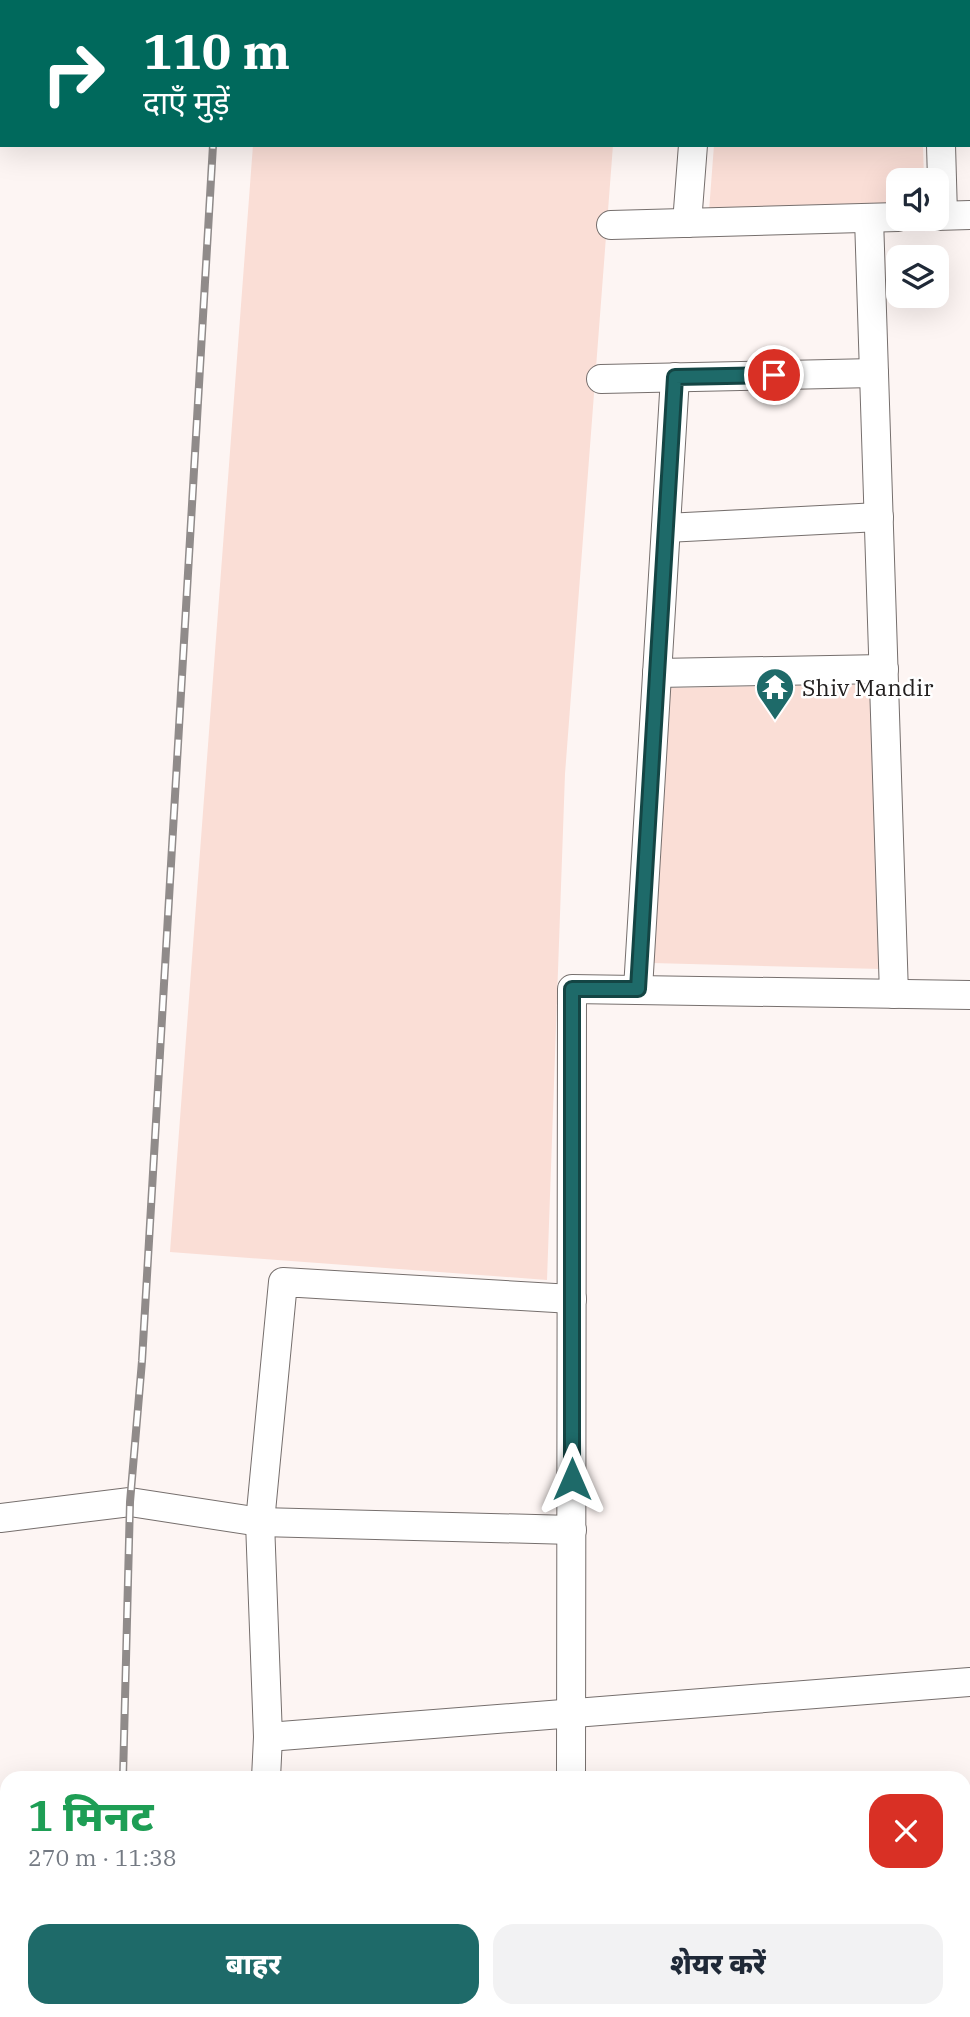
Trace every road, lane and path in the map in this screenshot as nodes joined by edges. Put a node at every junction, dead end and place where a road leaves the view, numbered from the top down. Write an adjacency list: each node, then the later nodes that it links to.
1 (693, 147): 6 (street)
2 (941, 147): 3 (street)
3 (950, 215)
4 (886, 217): 5 (street)
5 (869, 218): 6 (street); 8 (street)
6 (687, 223): 7 (street)
7 (611, 225)
8 (874, 373): 9 (street); 11 (street)
9 (675, 377): 10 (street); 12 (street)
10 (601, 379)
11 (879, 517): 12 (street); 13 (street)
12 (666, 528): 14 (street)
13 (884, 669): 14 (street); 16 (street)
14 (657, 673): 15 (street)
15 (638, 989): 16 (street); 18 (street)
16 (894, 994): 17 (street)
17 (970, 995)
18 (572, 1299): 20 (street); 21 (street)
19 (0, 1518): 20 (street)
20 (260, 1522): 21 (street); 24 (street)
21 (572, 1531): 23 (street)
22 (970, 1682): 23 (street)
23 (571, 1714): 24 (street); 26 (street)
24 (268, 1737): 25 (street)
25 (266, 1771)
26 (571, 1771)

